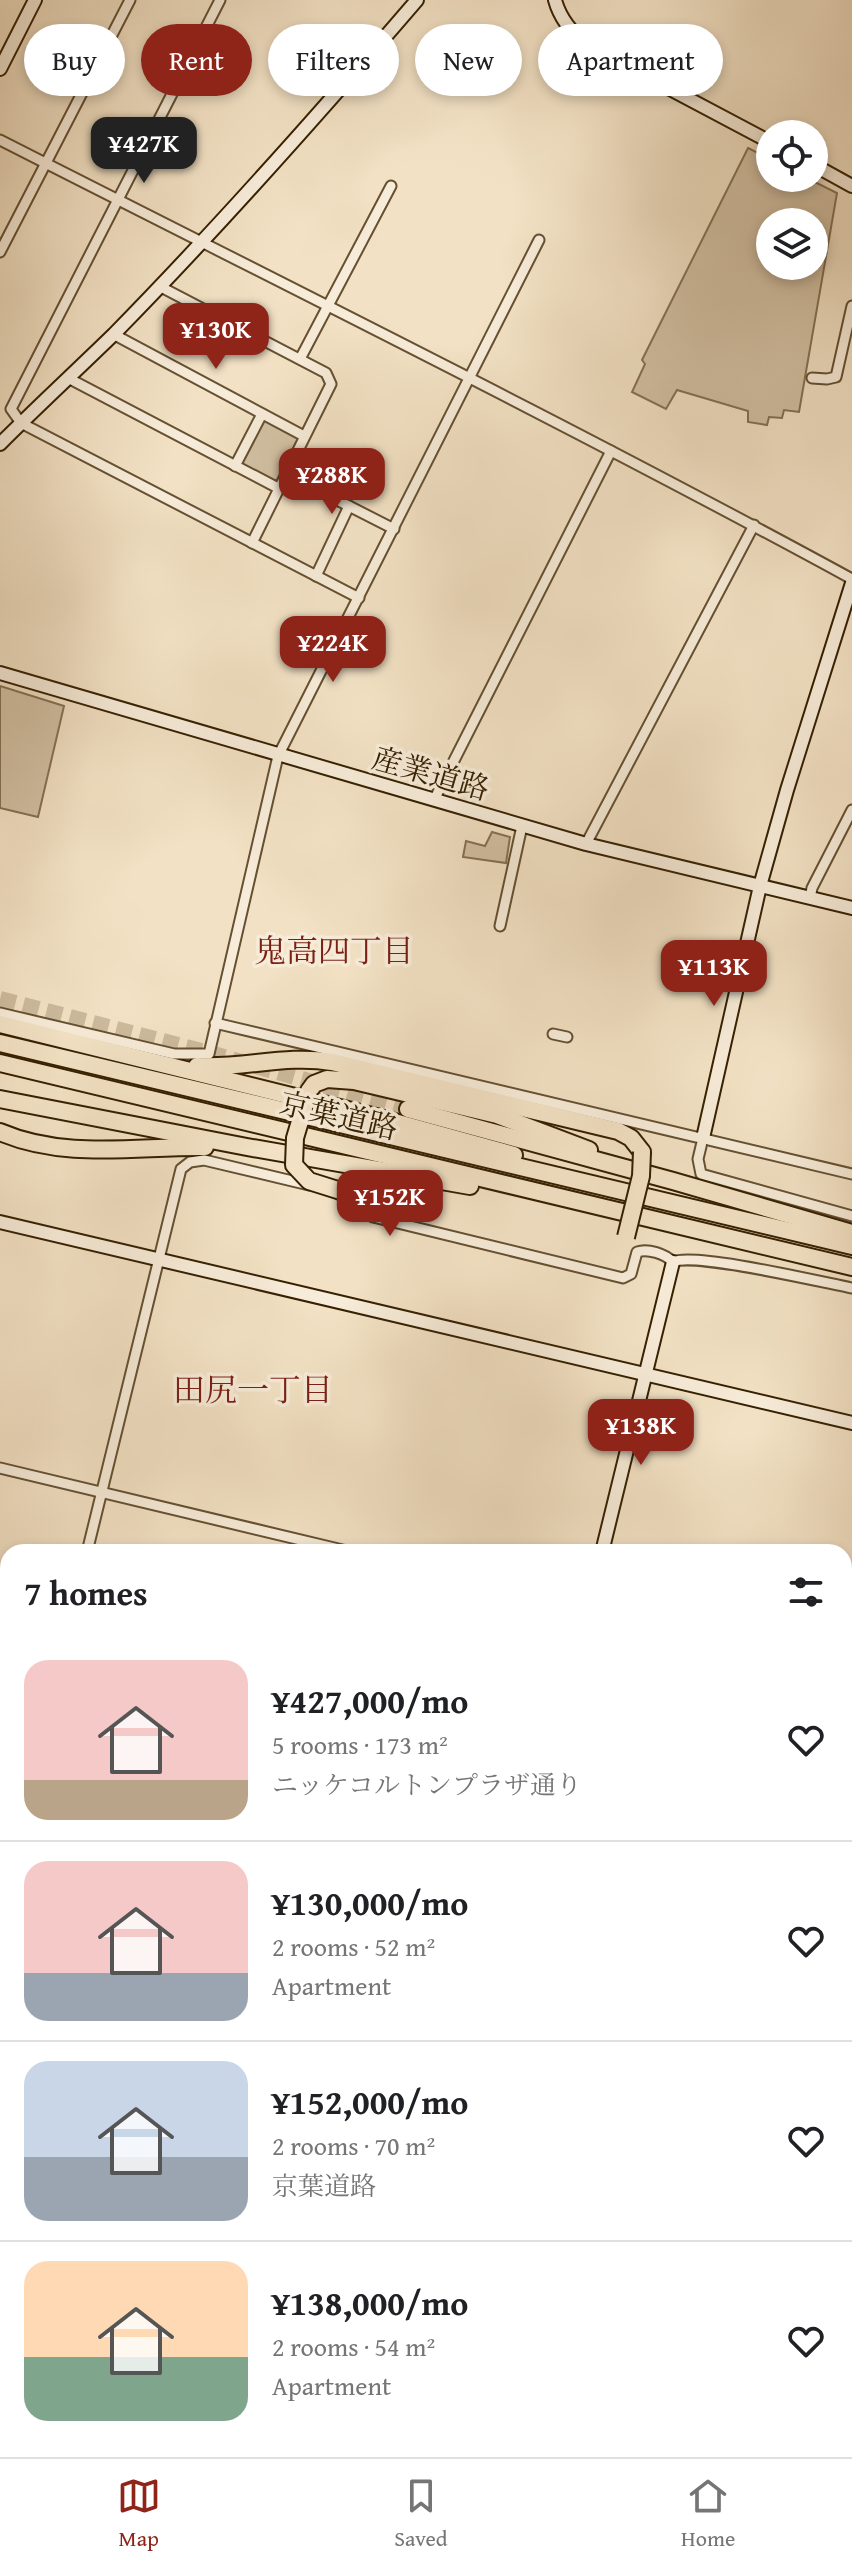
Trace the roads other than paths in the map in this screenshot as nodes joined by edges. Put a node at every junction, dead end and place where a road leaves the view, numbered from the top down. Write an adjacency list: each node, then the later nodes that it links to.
1 (35, 0): 6 (street)
2 (130, 0): 9 (street)
3 (220, 0): 13 (street)
4 (417, 0): 15 (street)
5 (555, 0): 7 (street)
6 (0, 69)
7 (756, 135)
8 (0, 140): 9 (street)
9 (46, 163): 13 (street); 16 (street)
10 (828, 173): 12 (street)
11 (391, 186): 19 (street)
12 (852, 186)
13 (117, 200): 15 (street); 26 (street)
14 (539, 240): 23 (street)
15 (201, 243): 17 (street); 19 (street)
16 (0, 252)
17 (159, 286): 20 (street); 21 (street)
18 (852, 306): 24 (street)
19 (328, 307): 21 (street); 23 (street)
20 (113, 334): 22 (street); 25 (street)
21 (300, 359): 27 (street)
22 (68, 378): 26 (street); 30 (street)
23 (470, 378): 29 (street); 35 (street)
24 (812, 378)
25 (262, 414): 27 (street); 30 (street)
26 (21, 423): 28 (street); 36 (street)
27 (304, 436): 31 (street)
28 (0, 444)
29 (611, 451): 34 (street); 42 (street)
30 (235, 466): 32 (street)
31 (286, 474): 32 (street); 33 (street)
32 (278, 488): 36 (street)
33 (349, 506): 35 (street); 37 (street)
34 (754, 525): 38 (street); 45 (street)
35 (394, 529): 39 (street)
36 (252, 543): 37 (street)
37 (316, 576): 39 (street)
38 (852, 581): 46 (street)
39 (359, 598): 41 (street)
40 (0, 673): 41 (street, 産業道路)
41 (278, 756): 42 (street, 産業道路); 51 (street)
42 (434, 800): 44 (street, 産業道路)
43 (852, 810): 47 (street)
44 (522, 826): 45 (street, 産業道路); 49 (street)
45 (586, 844): 46 (street, 産業道路)
46 (760, 886): 47 (street, 産業道路); 61 (street)
47 (810, 898): 48 (street, 産業道路)
48 (852, 908)
49 (500, 926)
50 (0, 1013): 51 (street)
51 (215, 1023): 61 (street)
52 (0, 1024): 57 (highway)
53 (553, 1034): 54 (street)
54 (567, 1037)
55 (0, 1043): 66 (highway, 京葉道路)
56 (0, 1063): 67 (highway, 京葉道路)
57 (176, 1066): 66 (highway); 71 (highway, bridge)
58 (0, 1099): 62 (highway)
59 (408, 1109): 64 (highway)
60 (0, 1132): 62 (highway)
61 (703, 1138): 63 (street); 68 (street)
62 (247, 1147): 67 (highway)
63 (852, 1174)
64 (673, 1181): 65 (highway, bridge); 70 (highway)
65 (344, 1192)
66 (661, 1201): 72 (highway, 京葉道路)
67 (620, 1212): 75 (highway, 京葉道路)
68 (852, 1216)
69 (0, 1222): 73 (street)
70 (852, 1233)
71 (626, 1237)
72 (852, 1246)
73 (159, 1259): 74 (street); 77 (street); 80 (street)
74 (673, 1262): 76 (street); 77 (street)
75 (852, 1267)
76 (852, 1288)
77 (644, 1375): 78 (street); 85 (street)
78 (852, 1423)
79 (0, 1468): 80 (street)
80 (101, 1491): 81 (street); 82 (street)
81 (301, 1540): 83 (street); 84 (street)
82 (89, 1544)
83 (300, 1544)
84 (318, 1544)
85 (604, 1544)

